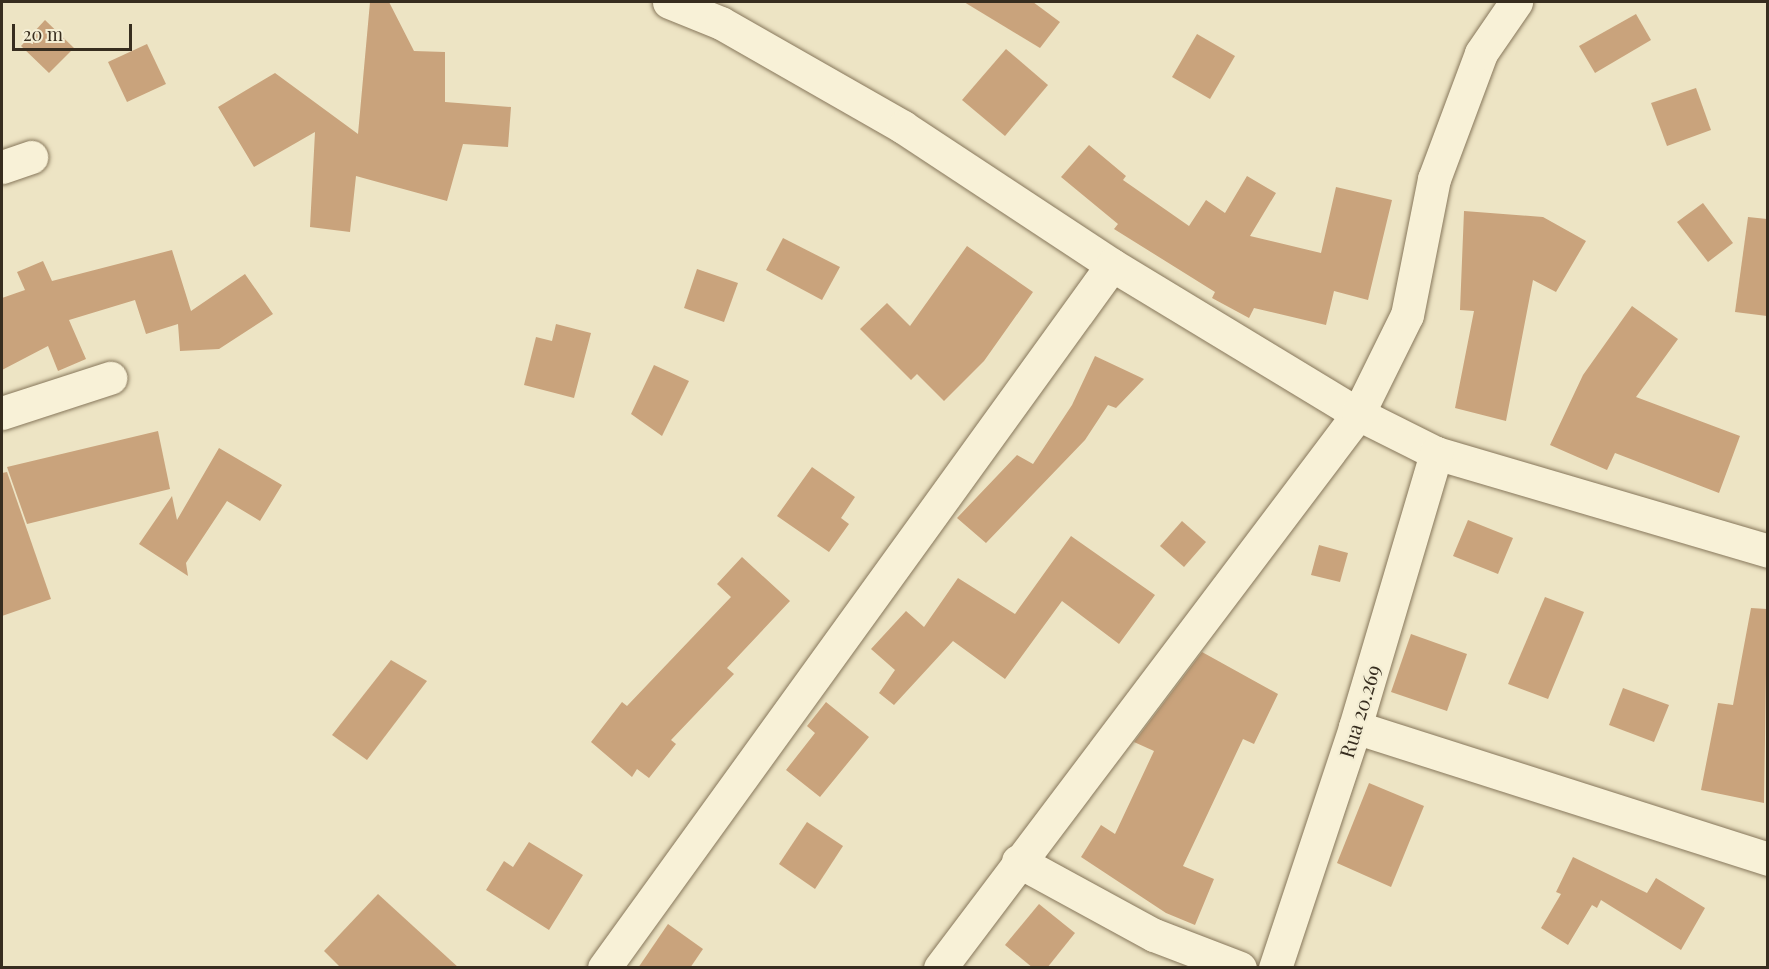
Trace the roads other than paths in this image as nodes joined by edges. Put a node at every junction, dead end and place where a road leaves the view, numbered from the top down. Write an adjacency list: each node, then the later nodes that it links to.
1 (669, 2): 3 (street)
2 (1516, 2): 7 (street)
3 (727, 12): 4 (street)
4 (1112, 265): 7 (street); 13 (street)
5 (111, 378): 6 (street)
6 (2, 413)
7 (1358, 414): 8 (street); 12 (street)
8 (1436, 453): 9 (street); 10 (street, Rua 20.269)
9 (1767, 551)
10 (1355, 727): 11 (street); 16 (street, Rua 20.269)
11 (1767, 859)
12 (1018, 861): 14 (street); 15 (street)
13 (604, 968)
14 (940, 968)
15 (1240, 968)
16 (1275, 968)

